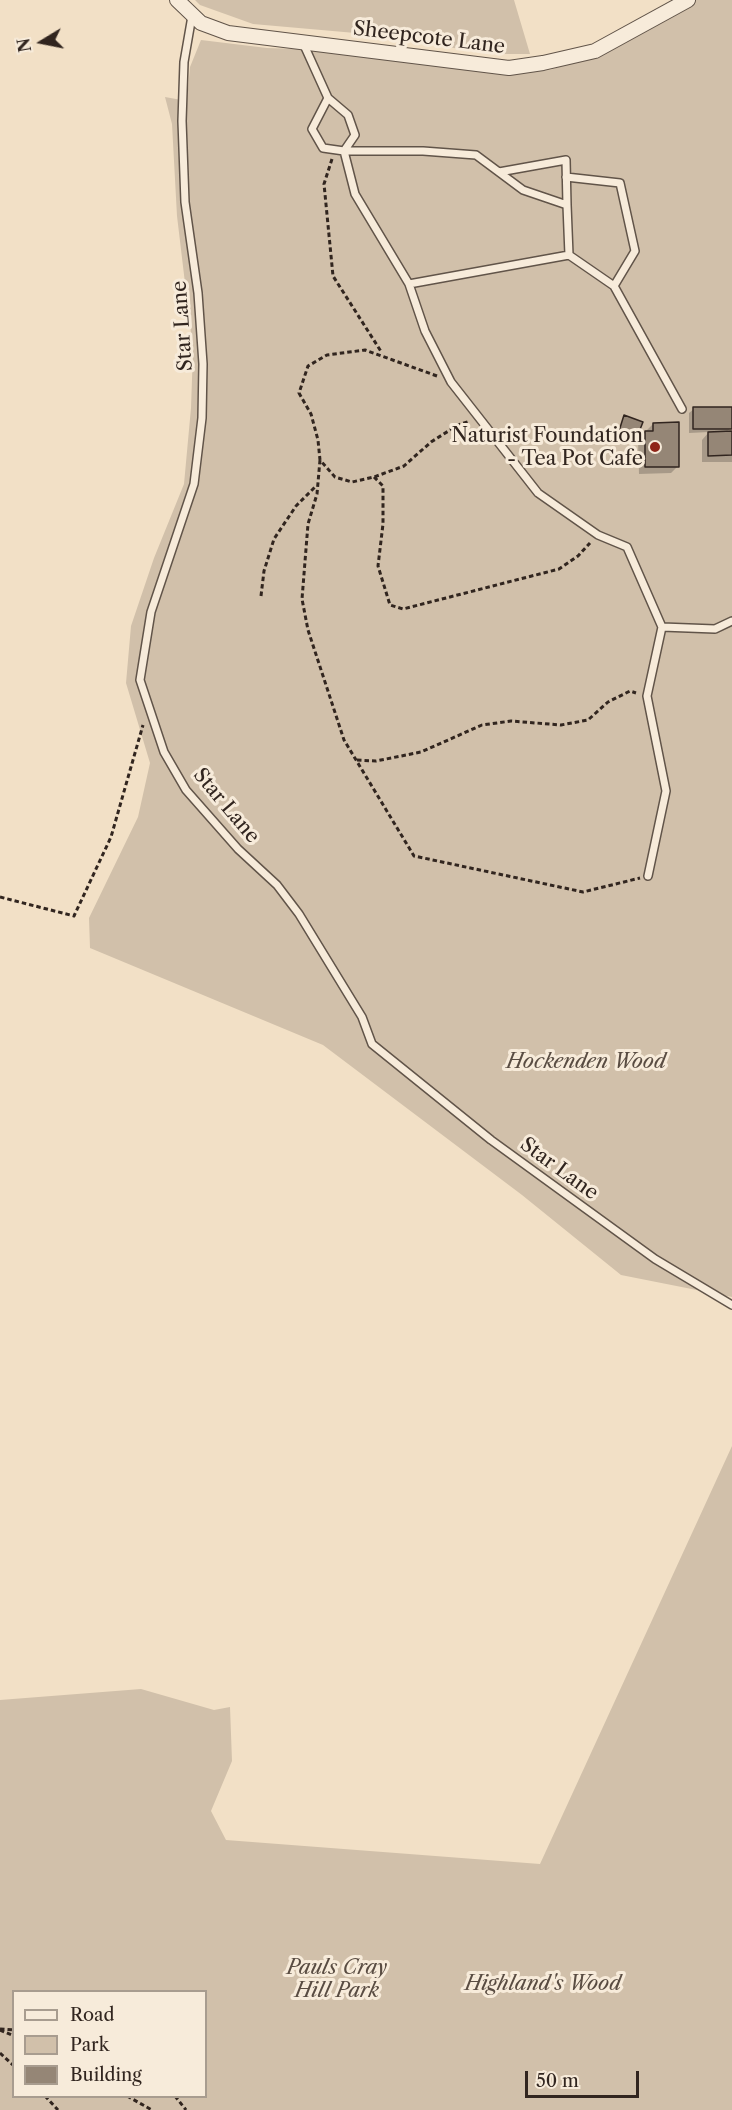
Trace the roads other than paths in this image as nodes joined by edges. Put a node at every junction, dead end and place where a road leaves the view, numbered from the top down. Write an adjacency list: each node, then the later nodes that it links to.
1 (177, 0): 3 (street, Sheepcote Lane)
2 (688, 0): 4 (street, Sheepcote Lane)
3 (192, 16): 4 (street, Sheepcote Lane); 17 (lane, Star Lane)
4 (304, 45): 5 (lane)
5 (328, 98): 6 (lane); 6 (lane)
6 (344, 151): 7 (lane); 11 (lane)
7 (499, 172): 8 (lane); 9 (lane)
8 (566, 177): 9 (lane); 12 (lane)
9 (567, 205): 10 (lane)
10 (569, 255): 11 (lane); 12 (lane)
11 (409, 284): 15 (lane)
12 (614, 286): 13 (lane)
13 (682, 409)
14 (732, 621): 15 (lane)
15 (662, 627): 16 (lane)
16 (648, 876)
17 (732, 1305)

